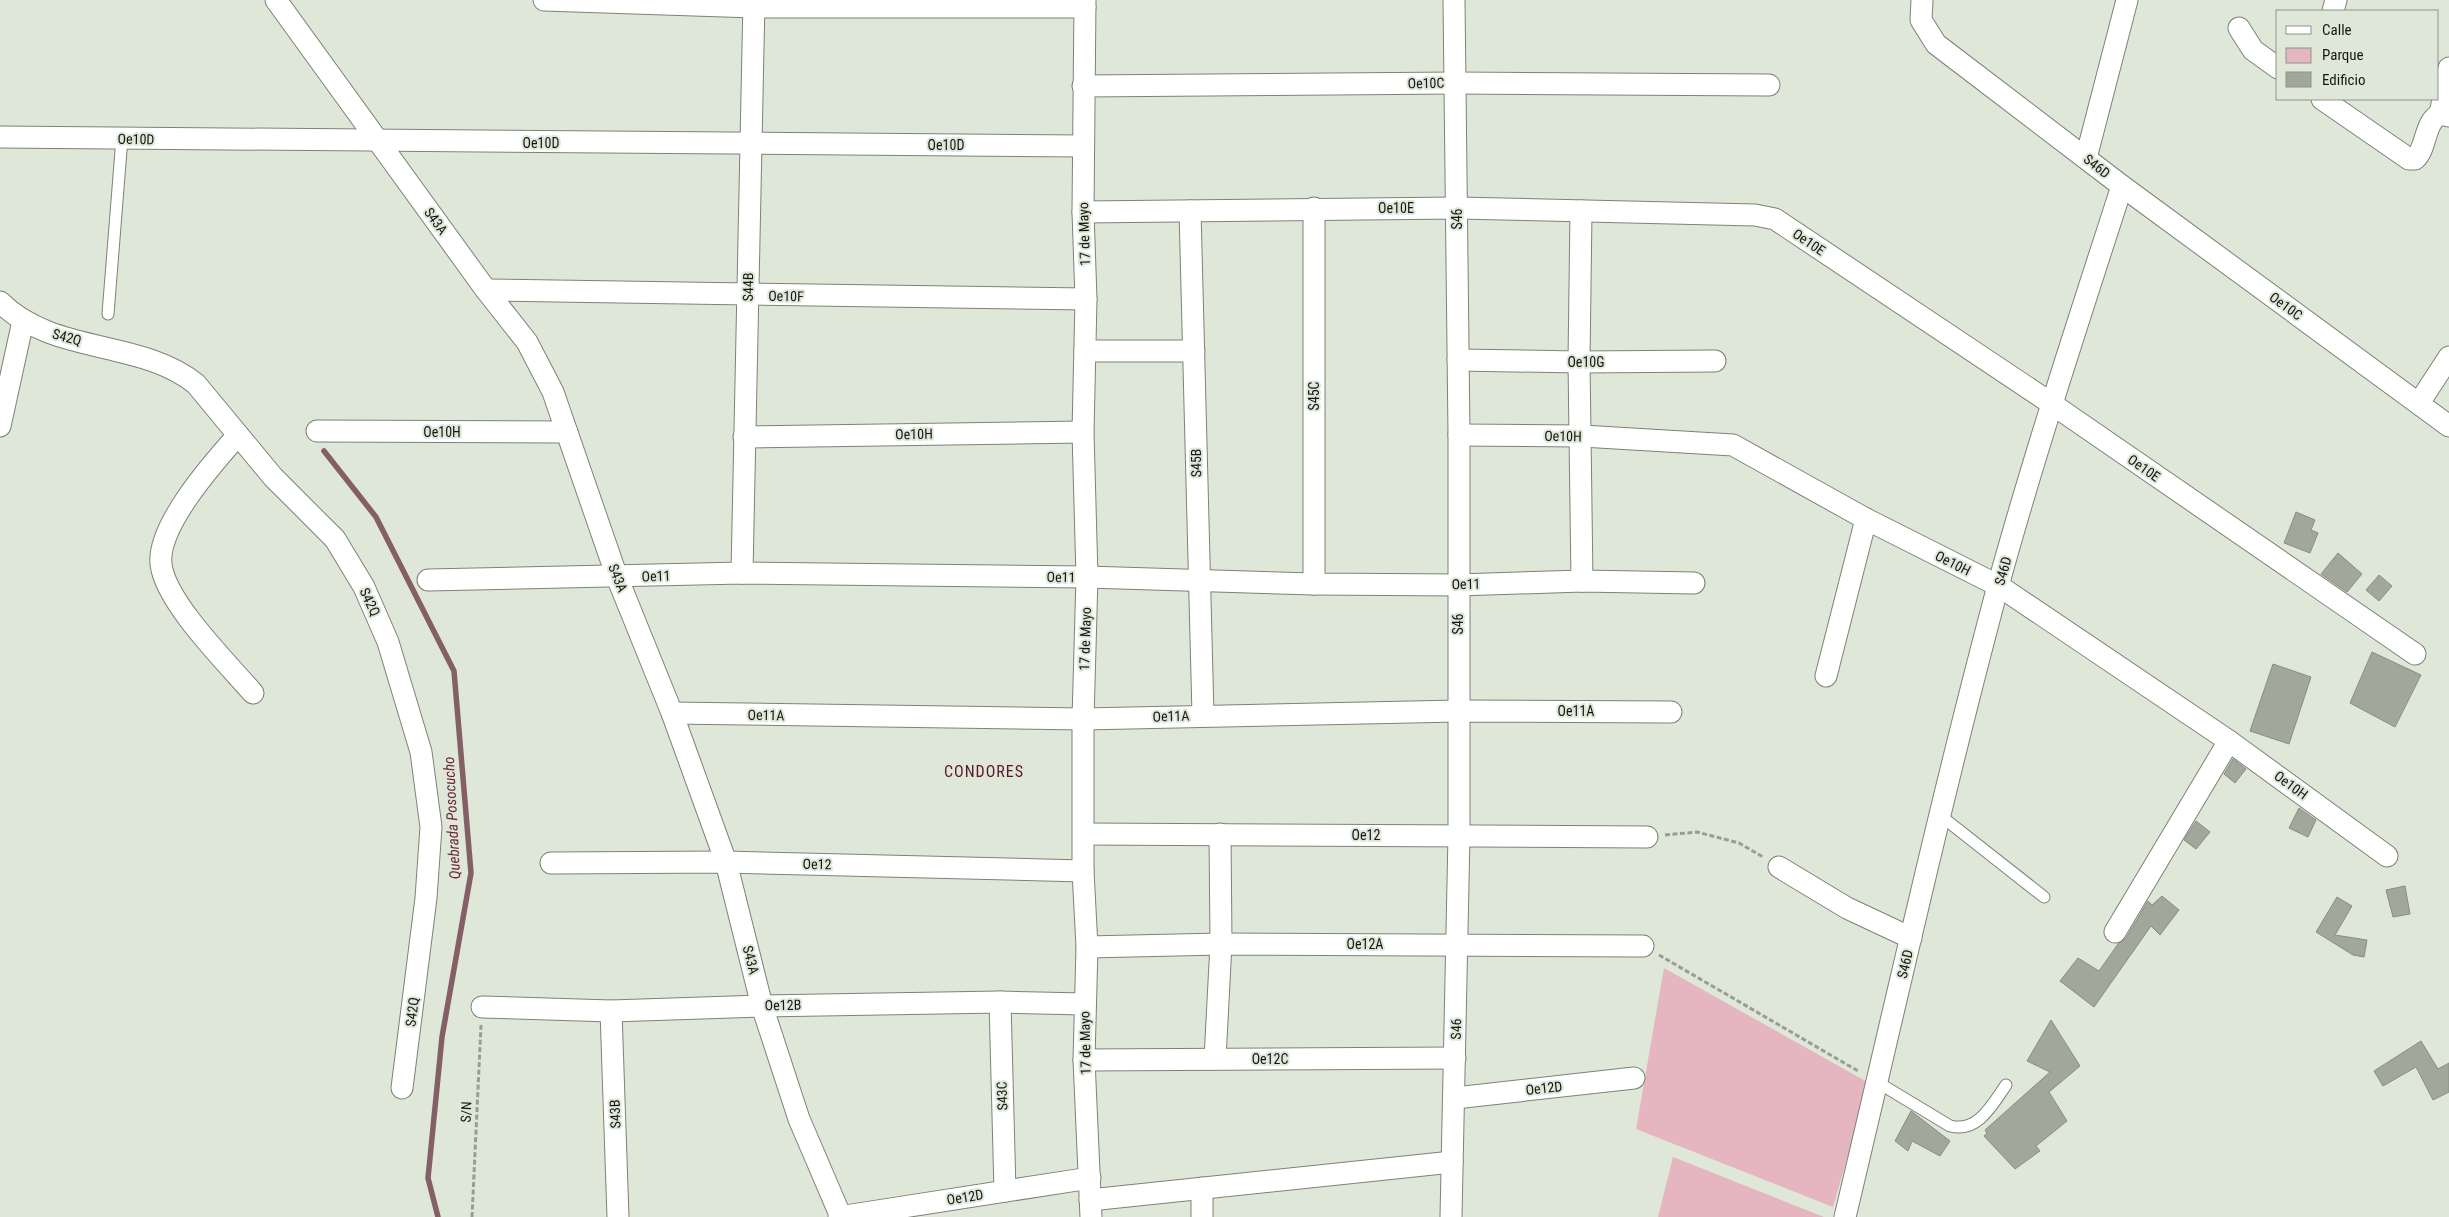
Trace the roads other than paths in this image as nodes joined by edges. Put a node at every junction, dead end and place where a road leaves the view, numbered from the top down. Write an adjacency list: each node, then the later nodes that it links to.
1 (276, 0): 18 (street, S43A)
2 (544, 0): 6 (street)
3 (1454, 0): 11 (street, S46)
4 (2127, 0): 21 (street)
5 (1085, 3): 6 (street); 13 (street, 17 de Mayo)
6 (754, 4): 19 (street, S44B)
7 (1921, 10): 21 (street, S46D)
8 (2239, 28): 9 (street)
9 (2276, 67)
10 (2449, 68): 15 (street)
11 (1456, 82): 12 (street, Oe10C); 13 (street, Oe10C); 24 (street, S46)
12 (1769, 85)
13 (1082, 86): 20 (street, 17 de Mayo)
14 (2323, 100): 15 (street)
15 (2444, 115)
16 (0, 137): 17 (street, Oe10D)
17 (122, 138): 18 (street, Oe10D); 32 (lane)
18 (378, 142): 19 (street, Oe10D); 28 (street, S43A)
19 (751, 144): 20 (street, Oe10D); 29 (street, S44B)
20 (1083, 146): 27 (street, 17 de Mayo)
21 (2086, 158): 22 (street, S46D)
22 (2122, 186): 40 (street, Oe10C); 41 (street, S46D)
23 (1314, 208): 24 (street, Oe10E); 25 (street, Oe10E); 59 (street, S45C)
24 (1457, 208): 26 (street, Oe10E); 37 (street, S46)
25 (1190, 211): 27 (street, Oe10E); 35 (street, S45B)
26 (1581, 211): 39 (street); 41 (street, Oe10E)
27 (1083, 212): 30 (street, 17 de Mayo)
28 (486, 290): 29 (street, Oe10F); 45 (street, S43A)
29 (748, 296): 30 (street, Oe10F); 50 (street, S44B)
30 (1086, 299): 34 (street, 17 de Mayo)
31 (0, 302): 33 (street, S42Q)
32 (108, 314)
33 (23, 321): 42 (street); 48 (street, S42Q)
34 (1085, 350): 35 (street); 46 (street, 17 de Mayo)
35 (1194, 351): 56 (street, S45B)
36 (2449, 357): 40 (street)
37 (1458, 360): 39 (street, Oe10G); 47 (street, S46)
38 (1715, 361): 39 (street, Oe10G)
39 (1579, 362): 49 (street)
40 (2419, 403): 43 (street, Oe10C)
41 (2052, 404): 61 (street, S46D); 62 (street, Oe10E)
42 (0, 426)
43 (2449, 426)
44 (317, 431): 45 (street, Oe10H)
45 (567, 432): 53 (street, S43A)
46 (1083, 432): 50 (street, Oe10H); 54 (street, 17 de Mayo)
47 (1459, 435): 49 (street, Oe10H); 60 (street, S46)
48 (238, 436): 64 (street); 99 (street, S42Q)
49 (1582, 436): 51 (street, Oe10H); 57 (street)
50 (744, 437): 52 (street, S44B)
51 (1866, 519): 61 (street, Oe10H); 63 (street)
52 (742, 573): 53 (street, Oe11); 54 (street, Oe11)
53 (617, 577): 55 (street, Oe11); 67 (street, S43A)
54 (1087, 577): 56 (street, Oe11); 69 (street, 17 de Mayo)
55 (428, 580)
56 (1199, 580): 59 (street, Oe11); 68 (street, S45B)
57 (1582, 581): 58 (street, Oe11); 60 (street, Oe11)
58 (1694, 583)
59 (1314, 584): 60 (street, Oe11)
60 (1458, 585): 65 (street, S46)
61 (1998, 586): 70 (street, Oe10H); 71 (street, S46D)
62 (2415, 654)
63 (1826, 676)
64 (253, 693)
65 (1458, 711): 66 (street, Oe11A); 68 (street, Oe11A); 74 (street, S46)
66 (1670, 712)
67 (672, 713): 69 (street, Oe11A); 78 (street, S43A)
68 (1203, 715): 69 (street, Oe11A)
69 (1083, 719): 72 (street, 17 de Mayo)
70 (2230, 741): 76 (street, Oe10H); 82 (street)
71 (1941, 816): 81 (lane); 83 (street, S46D)
72 (1084, 834): 73 (street, Oe12); 80 (street, 17 de Mayo)
73 (1220, 834): 74 (street, Oe12); 84 (street)
74 (1459, 836): 75 (street, Oe12); 85 (street, S46)
75 (1647, 837)
76 (2387, 856)
77 (552, 862): 78 (street, Oe12)
78 (726, 862): 80 (street, Oe12); 90 (street, S43A)
79 (1779, 867): 83 (street)
80 (1083, 870): 87 (street, 17 de Mayo)
81 (2044, 897)
82 (2114, 932)
83 (1911, 938): 97 (street, S46D)
84 (1221, 944): 85 (street, Oe12A); 87 (street, Oe12A); 94 (street)
85 (1457, 944): 86 (street, Oe12A); 93 (street, S46)
86 (1643, 946)
87 (1087, 947): 89 (street, 17 de Mayo)
88 (1000, 1002): 89 (street, Oe12B); 90 (street, Oe12B); 104 (street, S43C)
89 (1084, 1004): 95 (street, 17 de Mayo)
90 (762, 1006): 92 (street, Oe12B); 107 (street, S43A)
91 (482, 1008): 92 (street, Oe12B)
92 (611, 1011): 106 (street, S43B)
93 (1455, 1058): 94 (street, Oe12C); 100 (street, S46)
94 (1215, 1059): 95 (street, Oe12C)
95 (1084, 1060): 102 (street, 17 de Mayo)
96 (1634, 1078): 100 (street, Oe12D)
97 (1877, 1082): 98 (lane); 110 (street, S46D)
98 (2006, 1085)
99 (402, 1088)
100 (1455, 1098): 101 (street, S46)
101 (1452, 1162): 103 (street); 109 (street, S46)
102 (1090, 1178): 104 (street, Oe12D); 105 (street, 17 de Mayo)
103 (1202, 1188): 105 (street); 108 (street)
104 (1005, 1190): 107 (street, Oe12D)
105 (1091, 1208)
106 (618, 1217)
107 (840, 1217)
108 (1202, 1217)
109 (1451, 1217)
110 (1845, 1217)

